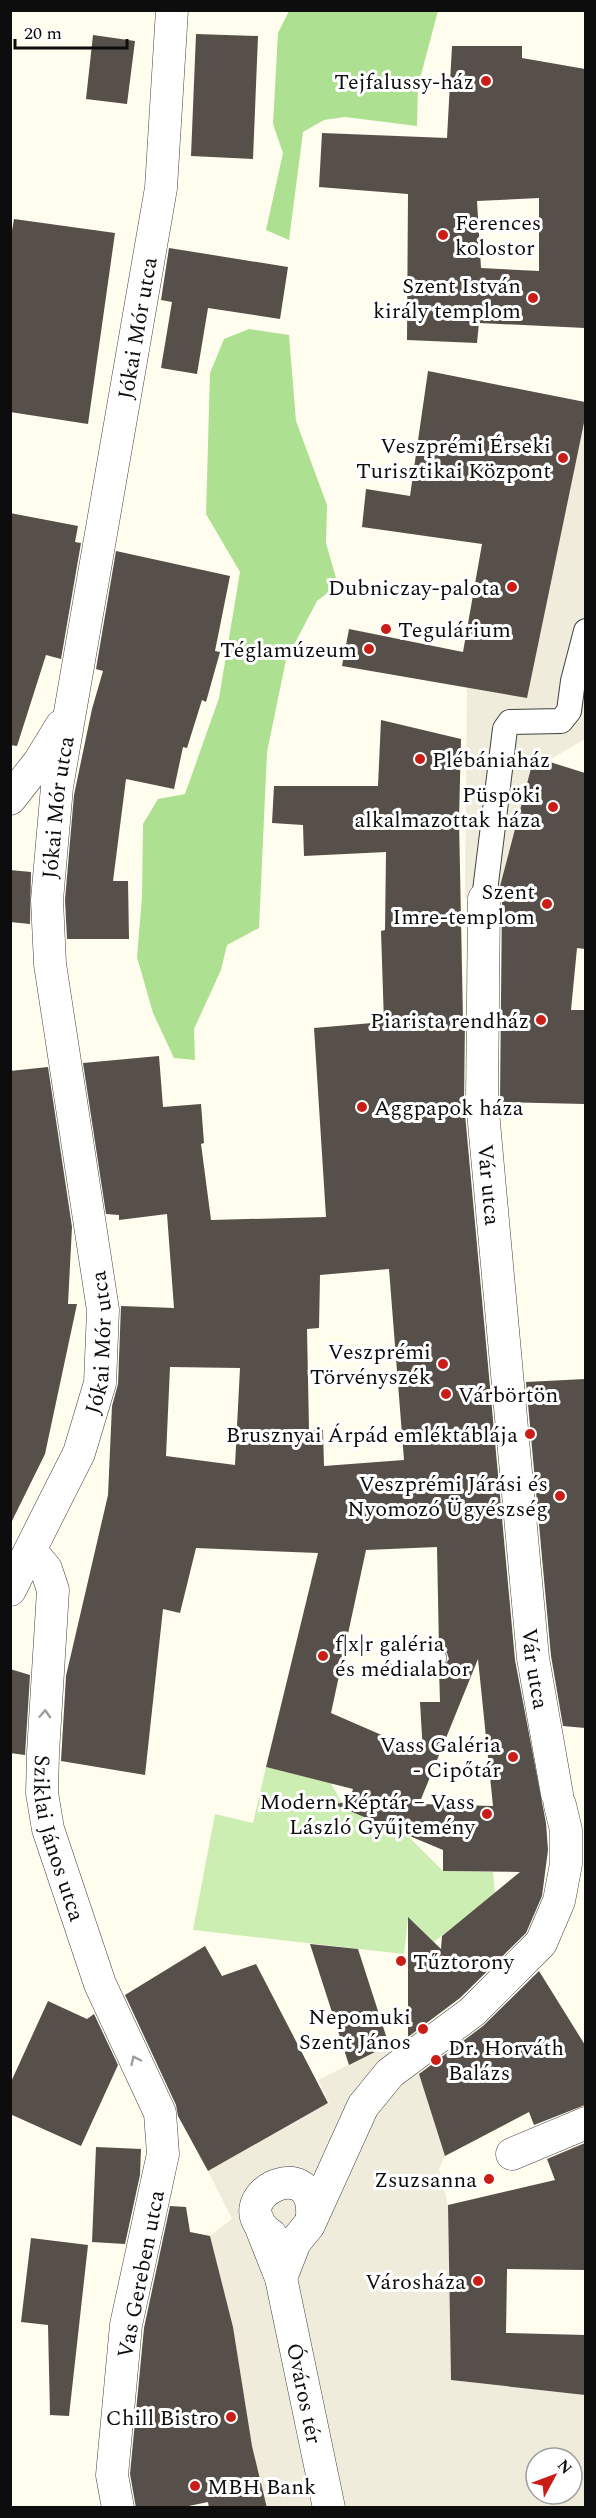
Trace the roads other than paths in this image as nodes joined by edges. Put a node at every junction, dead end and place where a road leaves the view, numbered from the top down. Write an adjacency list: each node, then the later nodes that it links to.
1 (172, 10): 3 (street, Jókai Mór utca)
2 (585, 632): 5 (street, Vár utca)
3 (70, 712): 4 (street); 6 (street, Jókai Mór utca)
4 (10, 799)
5 (484, 899): 14 (street, Vár utca)
6 (31, 1551): 7 (street, Jókai Mór utca); 10 (street, Sziklai János utca, one-way to 6)
7 (10, 1590)
8 (396, 1658): 9 (lane)
9 (439, 1658)
10 (160, 2113): 16 (street, Vas Gereben utca)
11 (585, 2122): 12 (street)
12 (512, 2154)
13 (258, 2220): 14 (street); 14 (street); 15 (street, Óváros tér)
14 (307, 2224): 15 (street)
15 (281, 2278): 17 (street, Óváros tér)
16 (118, 2508)
17 (329, 2508)

